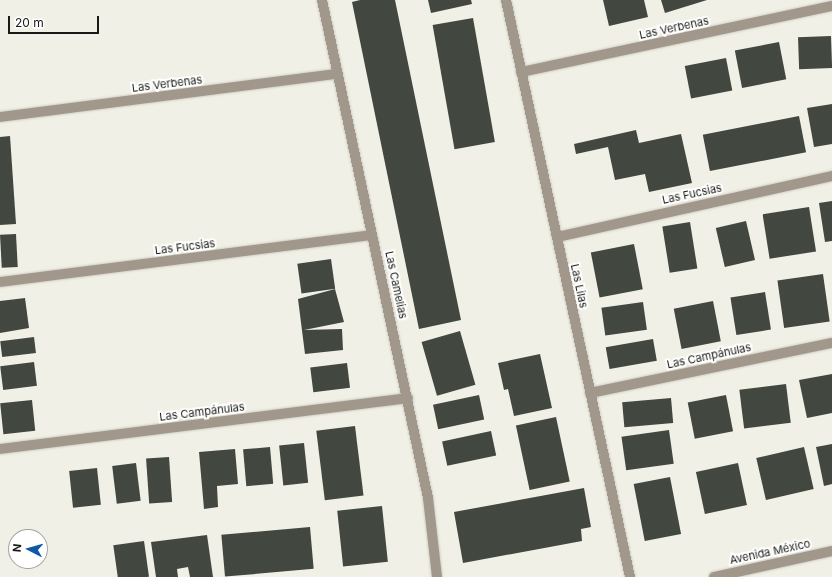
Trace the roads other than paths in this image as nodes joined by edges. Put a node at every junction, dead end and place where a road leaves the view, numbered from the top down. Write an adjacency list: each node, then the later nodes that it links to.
1 (322, 0): 5 (street, Las Camelias)
2 (506, 0): 4 (street, Las Lilas)
3 (832, 6): 4 (street, Las Verbenas)
4 (521, 72): 9 (street, Las Lilas)
5 (337, 74): 6 (street, Las Verbenas); 8 (street, Las Camelias)
6 (0, 117)
7 (832, 176): 9 (street, Las Fucsias)
8 (372, 235): 10 (street, Las Fucsias); 13 (street, Las Camelias)
9 (556, 237): 12 (street, Las Lilas)
10 (0, 282)
11 (832, 343): 12 (street, Las Campánulas)
12 (590, 393): 17 (street, Las Lilas)
13 (408, 398): 14 (street, Las Campánulas); 16 (street, Las Camelias)
14 (0, 449)
15 (832, 551): 18 (street, Avenida México)
16 (438, 577)
17 (630, 577)
18 (714, 577)

